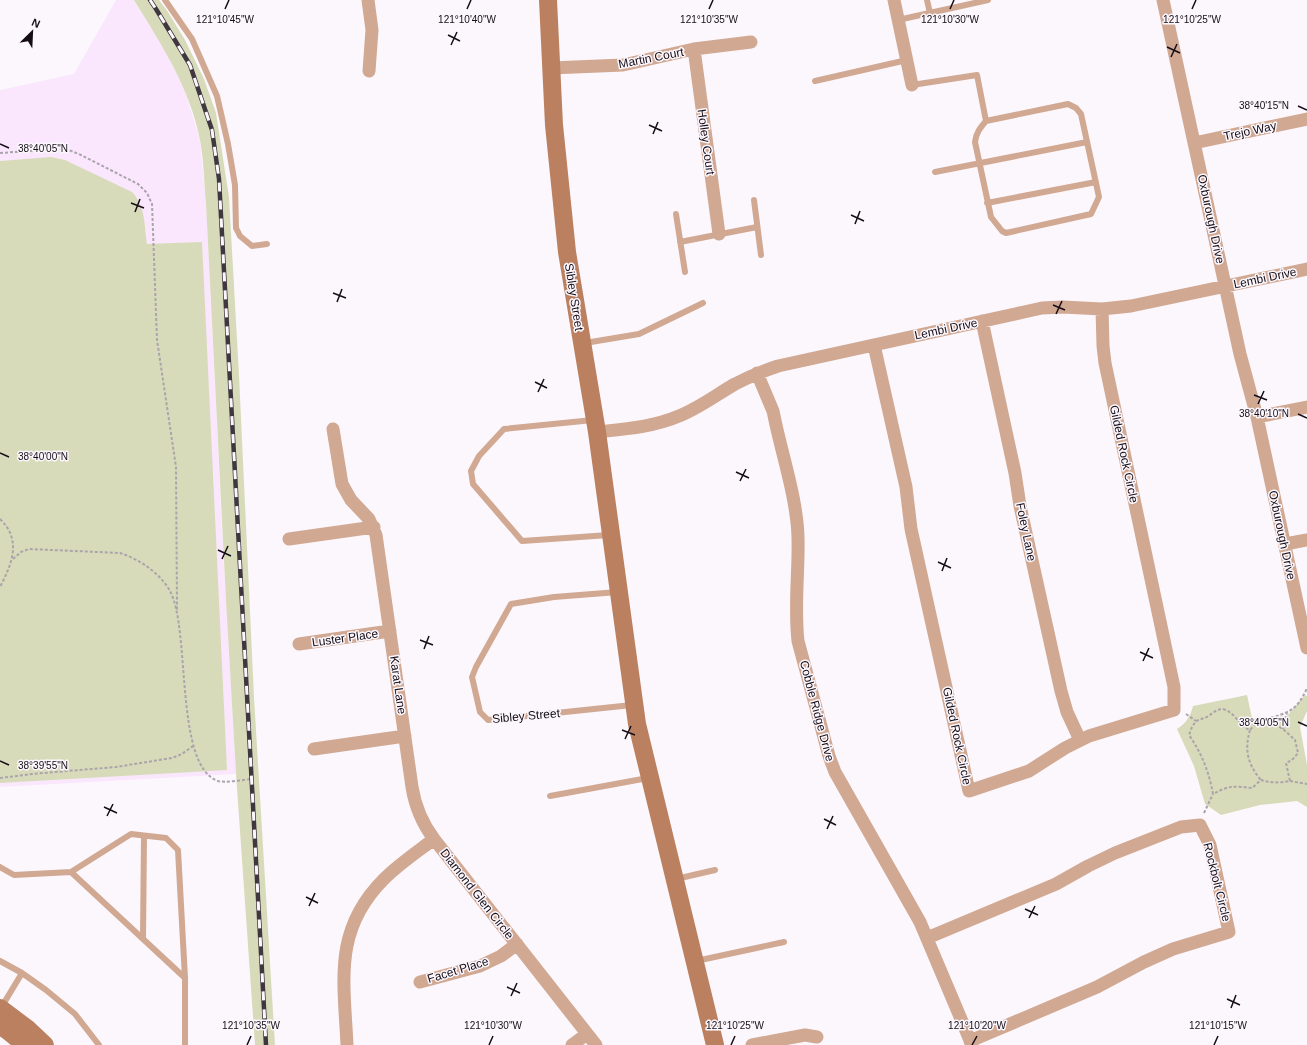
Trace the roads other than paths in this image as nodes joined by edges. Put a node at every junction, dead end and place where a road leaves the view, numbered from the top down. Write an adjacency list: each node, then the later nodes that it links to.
1 (165, 0): 30 (lane)
2 (368, 0): 14 (street)
3 (548, 0): 13 (street, Sibley Street)
4 (894, 0): 9 (street)
5 (927, 0): 8 (lane)
6 (988, 0): 8 (lane)
7 (1163, 0): 20 (street, Oxburough Drive)
8 (930, 13): 9 (lane)
9 (898, 20): 12 (street)
10 (751, 42): 11 (street, Martin Court)
11 (694, 49): 13 (street, Martin Court); 28 (street, Holley Court)
12 (907, 60): 15 (lane); 16 (street)
13 (551, 68): 38 (street, Sibley Street)
14 (369, 71)
15 (815, 81)
16 (912, 85): 18 (lane)
17 (1307, 119): 20 (street, Trejo Way)
18 (986, 121): 19 (lane); 21 (lane)
19 (1087, 142): 21 (lane); 23 (lane)
20 (1194, 143): 34 (street, Oxburough Drive)
21 (980, 162): 22 (lane); 25 (lane)
22 (934, 172)
23 (1096, 182): 25 (lane); 25 (lane)
24 (754, 200): 27 (lane)
25 (988, 203)
26 (676, 214): 29 (lane)
27 (757, 227): 28 (lane); 31 (lane)
28 (719, 234): 29 (lane)
29 (680, 242): 33 (lane)
30 (267, 244)
31 (761, 255)
32 (1307, 269): 34 (street, Lembi Drive)
33 (685, 272)
34 (1225, 286): 36 (street, Lembi Drive); 42 (street, Oxburough Drive)
35 (703, 303): 38 (lane)
36 (1102, 309): 37 (street, Lembi Drive); 56 (street, Gilded Rock Circle)
37 (982, 321): 39 (street, Lembi Drive); 56 (street, Foley Lane)
38 (582, 344): 43 (street, Sibley Street)
39 (874, 344): 40 (street, Lembi Drive); 56 (street, Gilded Rock Circle)
40 (757, 374): 43 (street, Lembi Drive); 66 (street, Cobble Ridge Drive)
41 (1307, 406): 42 (street)
42 (1257, 417): 49 (street, Oxburough Drive)
43 (596, 426): 46 (street, Sibley Street); 46 (lane)
44 (333, 428): 45 (street)
45 (374, 527): 47 (street); 51 (street, Karat Lane)
46 (611, 535): 50 (street, Sibley Street)
47 (289, 539)
48 (1307, 540): 49 (street)
49 (1284, 544): 53 (street, Oxburough Drive)
50 (619, 592): 54 (street, Sibley Street); 54 (lane, Sibley Street)
51 (390, 632): 52 (street, Luster Place); 55 (street, Karat Lane)
52 (299, 644)
53 (1307, 648)
54 (634, 705): 58 (street, Sibley Street)
55 (405, 736): 57 (street); 61 (street, Karat Lane)
56 (1080, 740)
57 (314, 749)
58 (650, 778): 59 (lane); 65 (street, Sibley Street)
59 (550, 796)
60 (144, 836): 64 (lane); 67 (lane); 73 (lane)
61 (434, 839): 69 (street, Diamond Glen Circle); 84 (street, Diamond Glen Circle)
62 (0, 867): 64 (lane)
63 (715, 870): 65 (lane)
64 (71, 872): 67 (lane)
65 (675, 880): 71 (street, Sibley Street)
66 (927, 938): 79 (street, Cobble Ridge Drive); 79 (street, Rockbolt Circle)
67 (143, 939): 73 (lane)
68 (784, 942): 71 (lane)
69 (516, 944): 74 (street, Facet Place); 77 (street, Diamond Glen Circle)
70 (0, 962): 72 (lane)
71 (695, 962): 87 (street, Sibley Street)
72 (22, 973): 75 (lane); 82 (lane)
73 (185, 978): 83 (lane)
74 (420, 982)
75 (0, 1008): 81 (street)
76 (0, 1026): 80 (street)
77 (587, 1034): 85 (street); 86 (street, Diamond Glen Circle)
78 (817, 1037): 88 (street)
79 (971, 1043)
80 (25, 1045)
81 (45, 1045)
82 (99, 1045)
83 (184, 1045)
84 (347, 1045)
85 (572, 1045)
86 (596, 1045)
87 (715, 1045)
88 (752, 1045)

